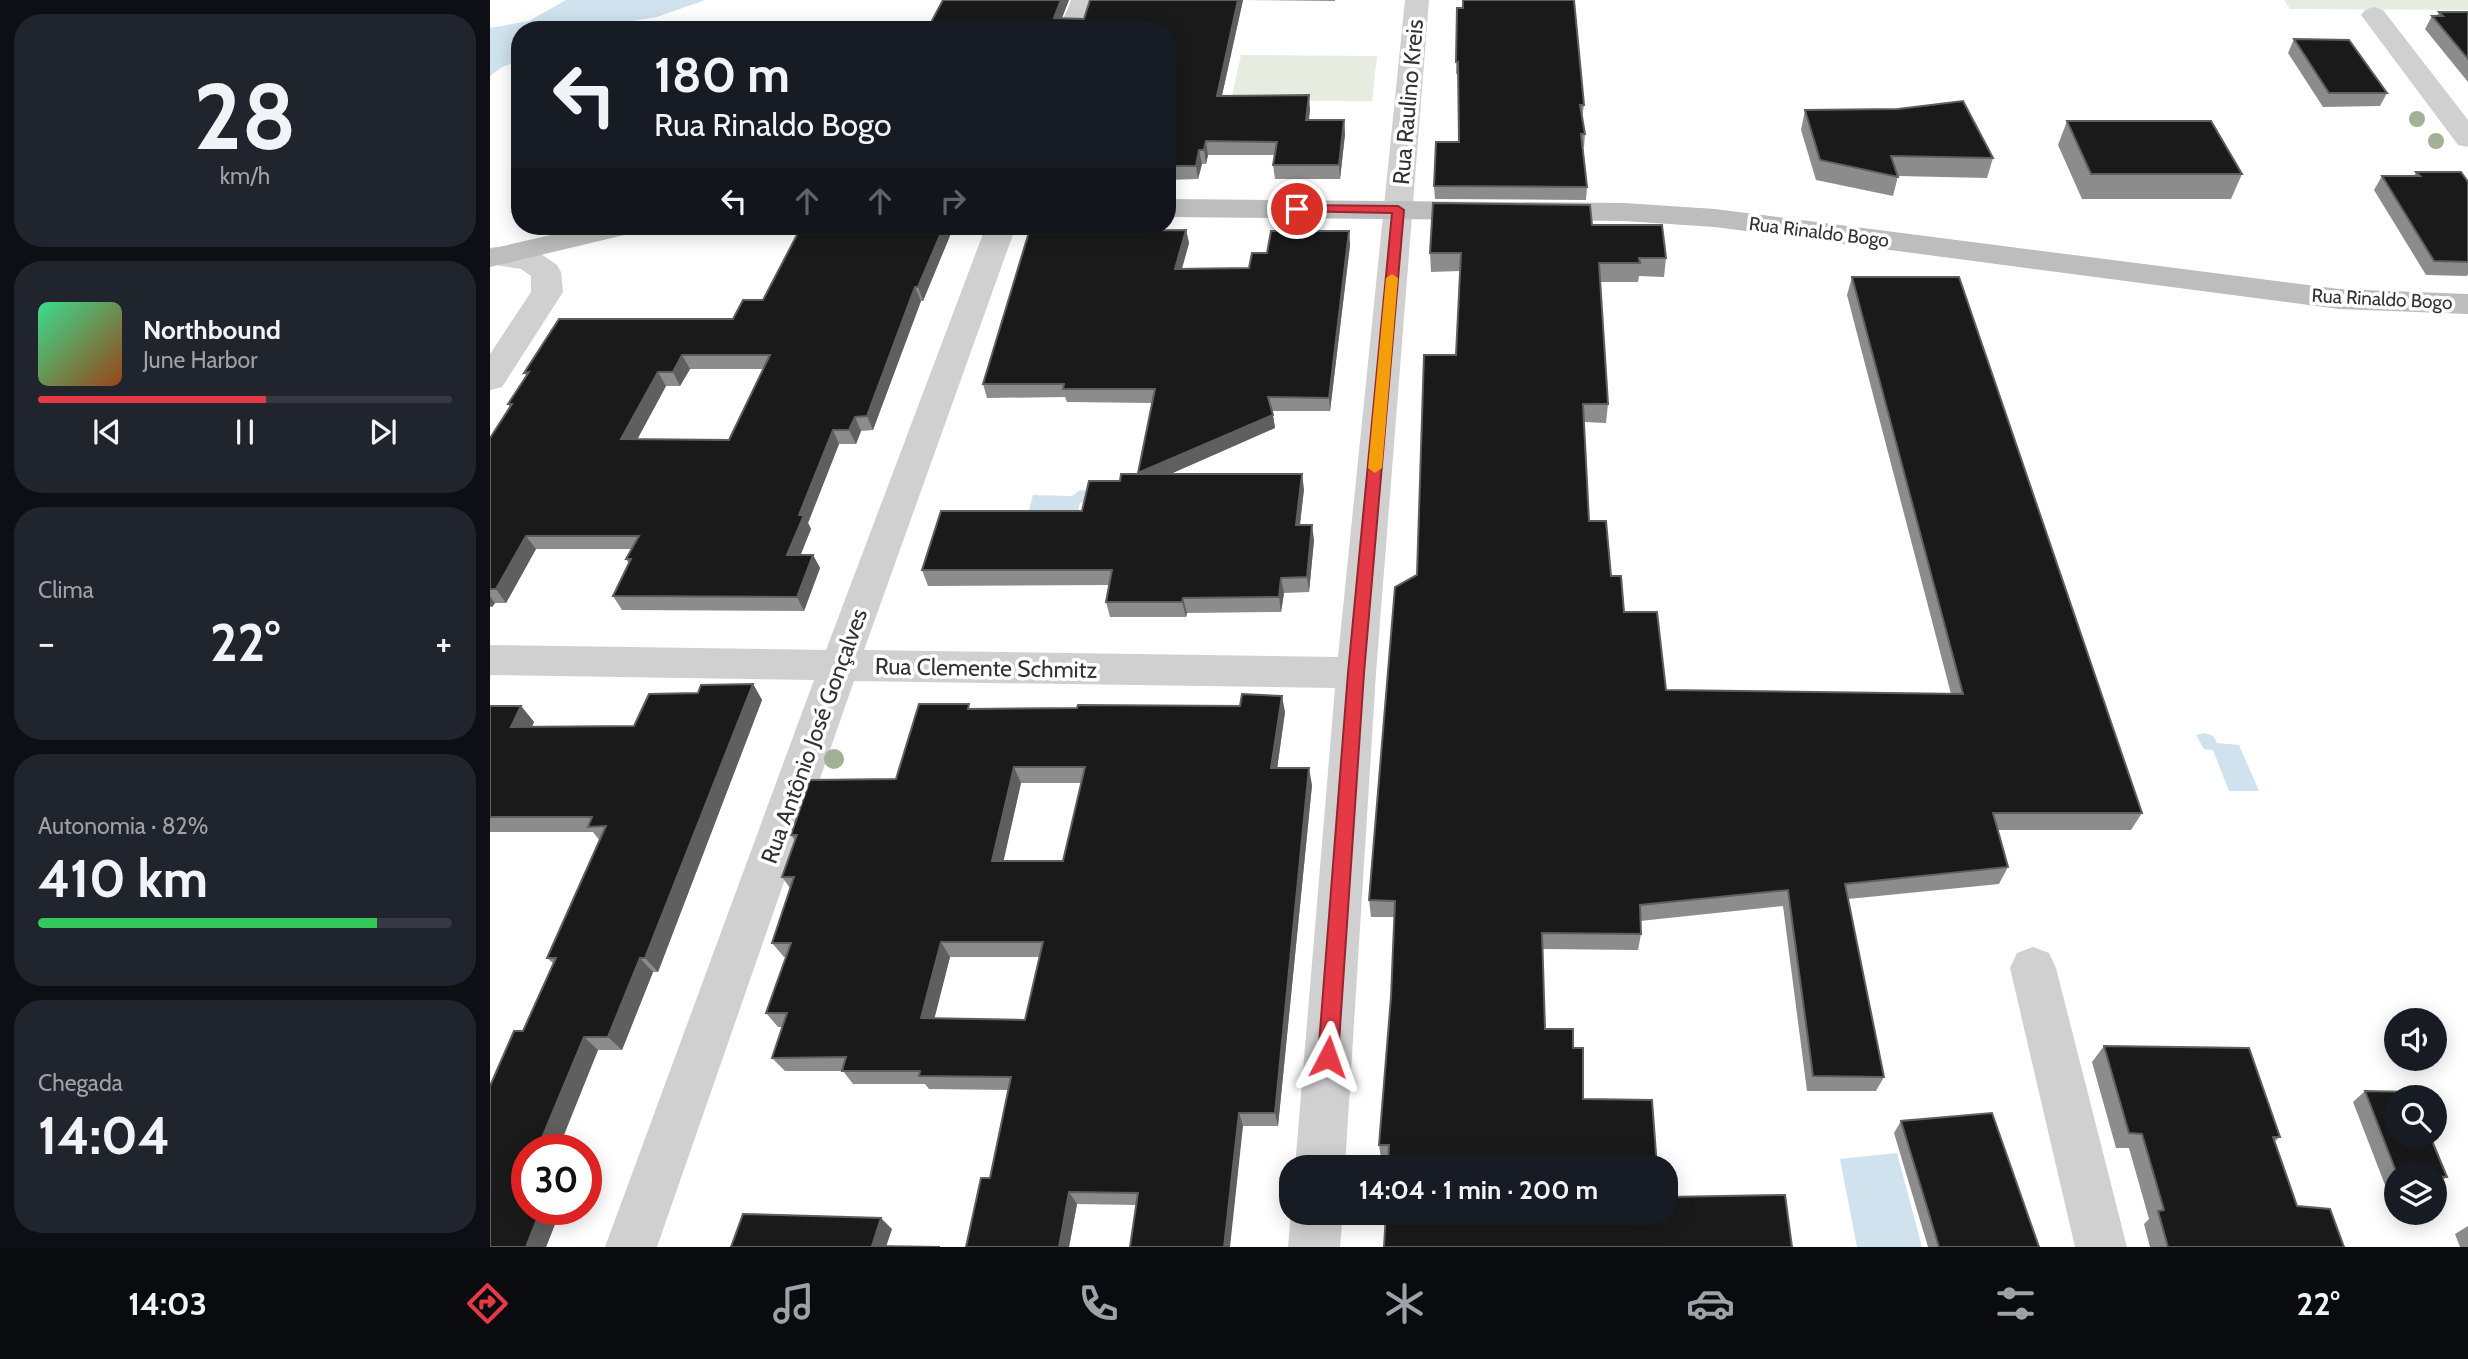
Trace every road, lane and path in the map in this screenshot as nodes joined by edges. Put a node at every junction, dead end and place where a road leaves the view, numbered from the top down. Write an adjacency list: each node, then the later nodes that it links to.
1 (1083, 0): 4 (street)
2 (1417, 0): 7 (street, Rua Raulino Kreis)
3 (2374, 15): 5 (street)
4 (1075, 21)
5 (2468, 139)
6 (1176, 208): 7 (main road, Rua Rinaldo Bogo)
7 (1398, 210): 11 (main road, Rua Rinaldo Bogo); 15 (street, Rua Raulino Kreis)
8 (588, 235): 10 (main road)
9 (998, 235): 14 (street, Rua Antônio José Gonçalves)
10 (493, 257): 12 (street)
11 (2468, 304)
12 (490, 379)
13 (490, 660): 14 (street, Rua Clemente Schmitz)
14 (839, 666): 15 (street, Rua Clemente Schmitz); 19 (street, Rua Antônio José Gonçalves)
15 (1356, 673): 17 (street, Rua Raulino Kreis)
16 (2033, 968): 21 (street)
17 (1321, 1155)
18 (1316, 1225): 20 (street)
19 (631, 1247)
20 (1314, 1247)
21 (2101, 1247)

